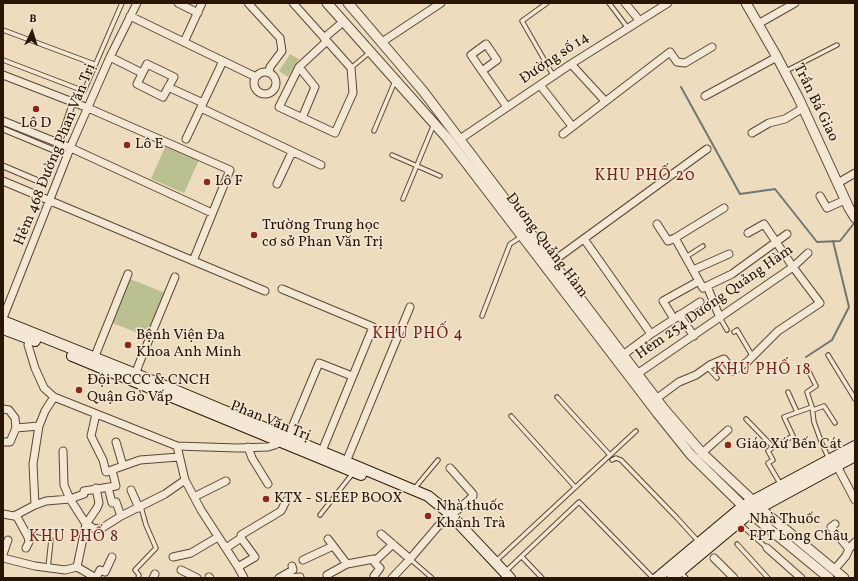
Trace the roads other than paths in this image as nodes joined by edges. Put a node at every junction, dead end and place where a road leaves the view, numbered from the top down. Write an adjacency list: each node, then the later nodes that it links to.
1 (122, 3): 33 (lane)
2 (137, 3): 17 (street, Hẻm 468 Đường Phan Văn Trị)
3 (178, 3): 16 (street)
4 (202, 3): 16 (street)
5 (248, 3): 38 (street)
6 (293, 3): 23 (street)
7 (327, 3): 19 (street, Dương Quảng Hàm)
8 (348, 3): 25 (street, Dương Quảng Hàm)
9 (441, 3): 25 (street)
10 (547, 3): 42 (lane)
11 (609, 3): 21 (lane)
12 (625, 3): 18 (street)
13 (668, 3): 18 (street, Đường số 14)
14 (746, 3): 20 (street, Trần Bá Giao)
15 (795, 3): 20 (street)
16 (198, 13): 24 (street)
17 (130, 16): 24 (street); 29 (street, Hẻm 468 Đường Phan Văn Trị)
18 (639, 20): 21 (street, Đường số 14)
19 (343, 22): 23 (street); 28 (street, Dương Quảng Hàm)
20 (758, 24): 30 (street, Trần Bá Giao)
21 (627, 27): 34 (street, Đường số 14)
22 (3, 30): 33 (lane)
23 (326, 40): 35 (street); 36 (street)
24 (184, 42): 32 (street)
25 (382, 42): 65 (street, Dương Quảng Hàm)
26 (837, 46): 39 (lane)
27 (712, 47): 50 (street)
28 (370, 52): 36 (lane); 44 (street, Dương Quảng Hàm)
29 (110, 57): 40 (street); 54 (street, Hẻm 468 Đường Phan Văn Trị)
30 (777, 57): 39 (street, Trần Bá Giao); 49 (street)
31 (3, 60): 33 (lane)
32 (223, 61): 43 (street); 52 (street)
33 (94, 64)
34 (571, 64): 42 (street, Đường số 14); 50 (street)
35 (299, 67): 48 (street); 56 (street)
36 (351, 68): 56 (street)
37 (482, 71): 53 (street)
38 (269, 72): 43 (street); 47 (street)
39 (785, 72): 55 (street, Trần Bá Giao)
40 (142, 73): 46 (street); 46 (street)
41 (3, 75): 51 (street)
42 (554, 75): 45 (street, Đường số 14)
43 (256, 77): 47 (street)
44 (395, 81): 58 (street, Dương Quảng Hàm); 61 (lane)
45 (540, 85): 53 (street, Đường số 14); 59 (street)
46 (168, 87): 52 (street)
47 (275, 87): 48 (street)
48 (286, 93): 56 (street)
49 (705, 96)
50 (605, 101): 59 (street)
51 (73, 102): 54 (street); 66 (street)
52 (202, 106): 64 (street); 70 (street)
53 (508, 107): 65 (street, Đường số 14)
54 (88, 108): 67 (street, Hẻm 468 Đường Phan Văn Trị); 85 (street)
55 (803, 108): 62 (street); 78 (street, Trần Bá Giao)
56 (302, 118)
57 (3, 121): 66 (street)
58 (434, 124): 65 (street, Dương Quảng Hàm); 74 (lane)
59 (572, 126): 63 (street)
60 (3, 129): 69 (street)
61 (374, 131)
62 (752, 133)
63 (563, 134)
64 (186, 138)
65 (456, 142): 90 (street, Dương Quảng Hàm); 99 (street, Dương Quảng Hàm)
66 (59, 143): 67 (street); 69 (street)
67 (70, 148): 82 (street, Hẻm 468 Đường Phan Văn Trị); 85 (street)
68 (707, 148): 92 (street)
69 (56, 151): 72 (street)
70 (292, 152): 73 (street); 79 (street)
71 (392, 155): 74 (lane)
72 (3, 166)
73 (321, 166)
74 (416, 166): 76 (lane); 81 (lane)
75 (855, 173): 78 (street)
76 (440, 176)
77 (3, 180): 82 (street)
78 (838, 183): 83 (street, Trần Bá Giao)
79 (277, 184)
80 (820, 196): 83 (street)
81 (403, 198)
82 (50, 200): 98 (street); 113 (street, Hẻm 468 Đường Phan Văn Trị)
83 (847, 204): 86 (street, Trần Bá Giao)
84 (724, 208): 91 (street)
85 (212, 213): 98 (street)
86 (855, 218)
87 (657, 224): 91 (street)
88 (748, 233): 93 (street)
89 (787, 234): 93 (street)
90 (521, 237): 110 (lane); 183 (street, Dương Quảng Hàm)
91 (675, 238): 97 (street)
92 (584, 239): 99 (street); 117 (street)
93 (776, 242): 100 (street); 105 (street)
94 (703, 246): 97 (lane)
95 (808, 253): 100 (street, Hẻm 254 Dương Quảng Hàm)
96 (729, 254): 101 (street)
97 (686, 257): 101 (street)
98 (193, 261): 107 (street)
99 (552, 262): 120 (street, Dương Quảng Hàm)
100 (793, 267): 112 (street, Hẻm 254 Dương Quảng Hàm); 122 (street)
101 (693, 270): 104 (street)
102 (128, 274): 123 (street)
103 (175, 277): 128 (street)
104 (699, 281): 105 (street); 111 (street)
105 (708, 286): 112 (street)
106 (282, 289): 127 (street)
107 (265, 291)
108 (700, 302): 111 (street)
109 (410, 307): 161 (street)
110 (482, 316)
111 (676, 317): 117 (street); 119 (street)
112 (720, 318): 115 (lane); 119 (street, Hẻm 254 Dương Quảng Hàm)
113 (3, 320): 118 (main road, Phan Văn Trị)
114 (3, 329): 118 (main road, Phan Văn Trị)
115 (727, 330)
116 (734, 332): 122 (lane)
117 (651, 334): 120 (street)
118 (30, 336): 123 (main road, Phan Văn Trị); 131 (street)
119 (694, 336): 126 (street, Hẻm 254 Dương Quảng Hàm)
120 (623, 355): 126 (street, Dương Quảng Hàm)
121 (828, 355): 134 (lane)
122 (752, 357): 125 (street)
123 (93, 361): 128 (main road, Phan Văn Trị)
124 (806, 366): 136 (lane)
125 (707, 367): 129 (lane); 133 (street)
126 (637, 374): 133 (street, Dương Quảng Hàm)
127 (352, 376): 146 (street); 154 (street)
128 (134, 378): 146 (main road, Phan Văn Trị)
129 (717, 378)
130 (788, 392): 137 (lane)
131 (54, 397): 138 (street); 142 (street)
132 (557, 397): 156 (lane)
133 (656, 399): 155 (street, Dương Quảng Hàm)
134 (855, 399)
135 (3, 408): 143 (street)
136 (813, 408): 137 (lane); 141 (lane); 162 (lane)
137 (797, 412): 152 (lane)
138 (96, 414): 149 (street); 165 (street)
139 (511, 416): 172 (lane)
140 (746, 419): 152 (lane)
141 (835, 423)
142 (39, 426): 143 (street); 180 (street)
143 (16, 428): 148 (street)
144 (728, 430): 155 (street)
145 (636, 431): 156 (lane)
146 (284, 440): 151 (street); 154 (main road, Phan Văn Trị); 166 (main road, Phan Văn Trị)
147 (116, 442): 163 (street)
148 (3, 443)
149 (177, 446): 151 (street); 158 (street)
150 (855, 446): 162 (main road)
151 (248, 447): 169 (street)
152 (773, 447): 170 (lane)
153 (63, 451): 177 (street)
154 (322, 451): 161 (main road, Phan Văn Trị)
155 (702, 453): 181 (street, Dương Quảng Hàm)
156 (610, 455): 172 (lane)
157 (855, 456): 162 (main road)
158 (179, 457): 163 (street); 167 (street)
159 (438, 460): 175 (lane)
160 (612, 460): 198 (lane)
161 (346, 462): 166 (main road, Phan Văn Trị)
162 (833, 463): 170 (main road); 178 (street); 181 (main road)
163 (123, 466): 165 (street)
164 (450, 468): 188 (street)
165 (109, 471): 171 (street)
166 (358, 472): 175 (main road, Phan Văn Trị); 186 (lane); 188 (main road, Phan Văn Trị)
167 (186, 480): 176 (street); 182 (street)
168 (226, 481): 176 (street)
169 (268, 484)
170 (781, 486): 181 (main road)
171 (108, 487): 173 (street); 187 (street)
172 (575, 487): 218 (lane)
173 (96, 488): 177 (street); 190 (street)
174 (131, 490): 182 (street)
175 (413, 490): 188 (main road, Phan Văn Trị)
176 (194, 497): 194 (street)
177 (70, 499): 180 (street); 190 (street)
178 (855, 500)
179 (286, 501): 195 (street)
180 (35, 505): 185 (street)
181 (756, 505): 183 (main road); 224 (street, Dương Quảng Hàm)
182 (140, 507): 187 (street); 230 (lane)
183 (746, 510): 189 (main road); 198 (main road); 224 (street, Dương Quảng Hàm)
184 (3, 514): 185 (street)
185 (16, 515): 193 (street)
186 (320, 515)
187 (121, 516): 190 (street)
188 (448, 517): 214 (street); 218 (main road, Phan Văn Trị)
189 (738, 523): 205 (lane); 207 (main road)
190 (86, 524): 220 (street)
191 (835, 524): 206 (street)
192 (381, 534): 200 (street)
193 (27, 535): 203 (street); 222 (lane)
194 (218, 537): 204 (street); 210 (street)
195 (241, 538): 204 (street); 221 (street)
196 (8, 540): 208 (street)
197 (328, 540): 202 (street)
198 (699, 542): 240 (main road)
199 (855, 542): 206 (street)
200 (393, 544): 214 (street); 216 (street)
201 (737, 544): 242 (lane)
202 (333, 546): 215 (street); 217 (street)
203 (26, 548)
204 (226, 548): 221 (street)
205 (767, 548): 243 (street)
206 (849, 549): 224 (street)
207 (705, 550): 213 (lane); 227 (main road)
208 (3, 554)
209 (112, 557): 229 (street)
210 (173, 557)
211 (522, 557): 226 (lane); 238 (lane); 239 (lane)
212 (3, 558): 222 (street)
213 (714, 558): 241 (street)
214 (410, 559): 236 (street); 237 (lane)
215 (302, 560)
216 (375, 561): 217 (street); 235 (street)
217 (347, 564): 225 (street)
218 (493, 564): 226 (main road, Phan Văn Trị)
219 (292, 566): 233 (street)
220 (77, 567): 222 (street); 229 (street)
221 (238, 567): 232 (street)
222 (48, 568)
223 (181, 570): 231 (street)
224 (831, 574): 244 (street, Dương Quảng Hàm)
225 (327, 575)
226 (505, 576)
227 (679, 576)
228 (300, 577): 234 (street)
229 (96, 578)
230 (138, 578)
231 (197, 578)
232 (244, 578)
233 (278, 578)
234 (290, 578)
235 (374, 578)
236 (392, 578)
237 (432, 578)
238 (542, 578)
239 (652, 578)
240 (657, 578)
241 (734, 578)
242 (768, 578)
243 (801, 578)
244 (844, 578)

